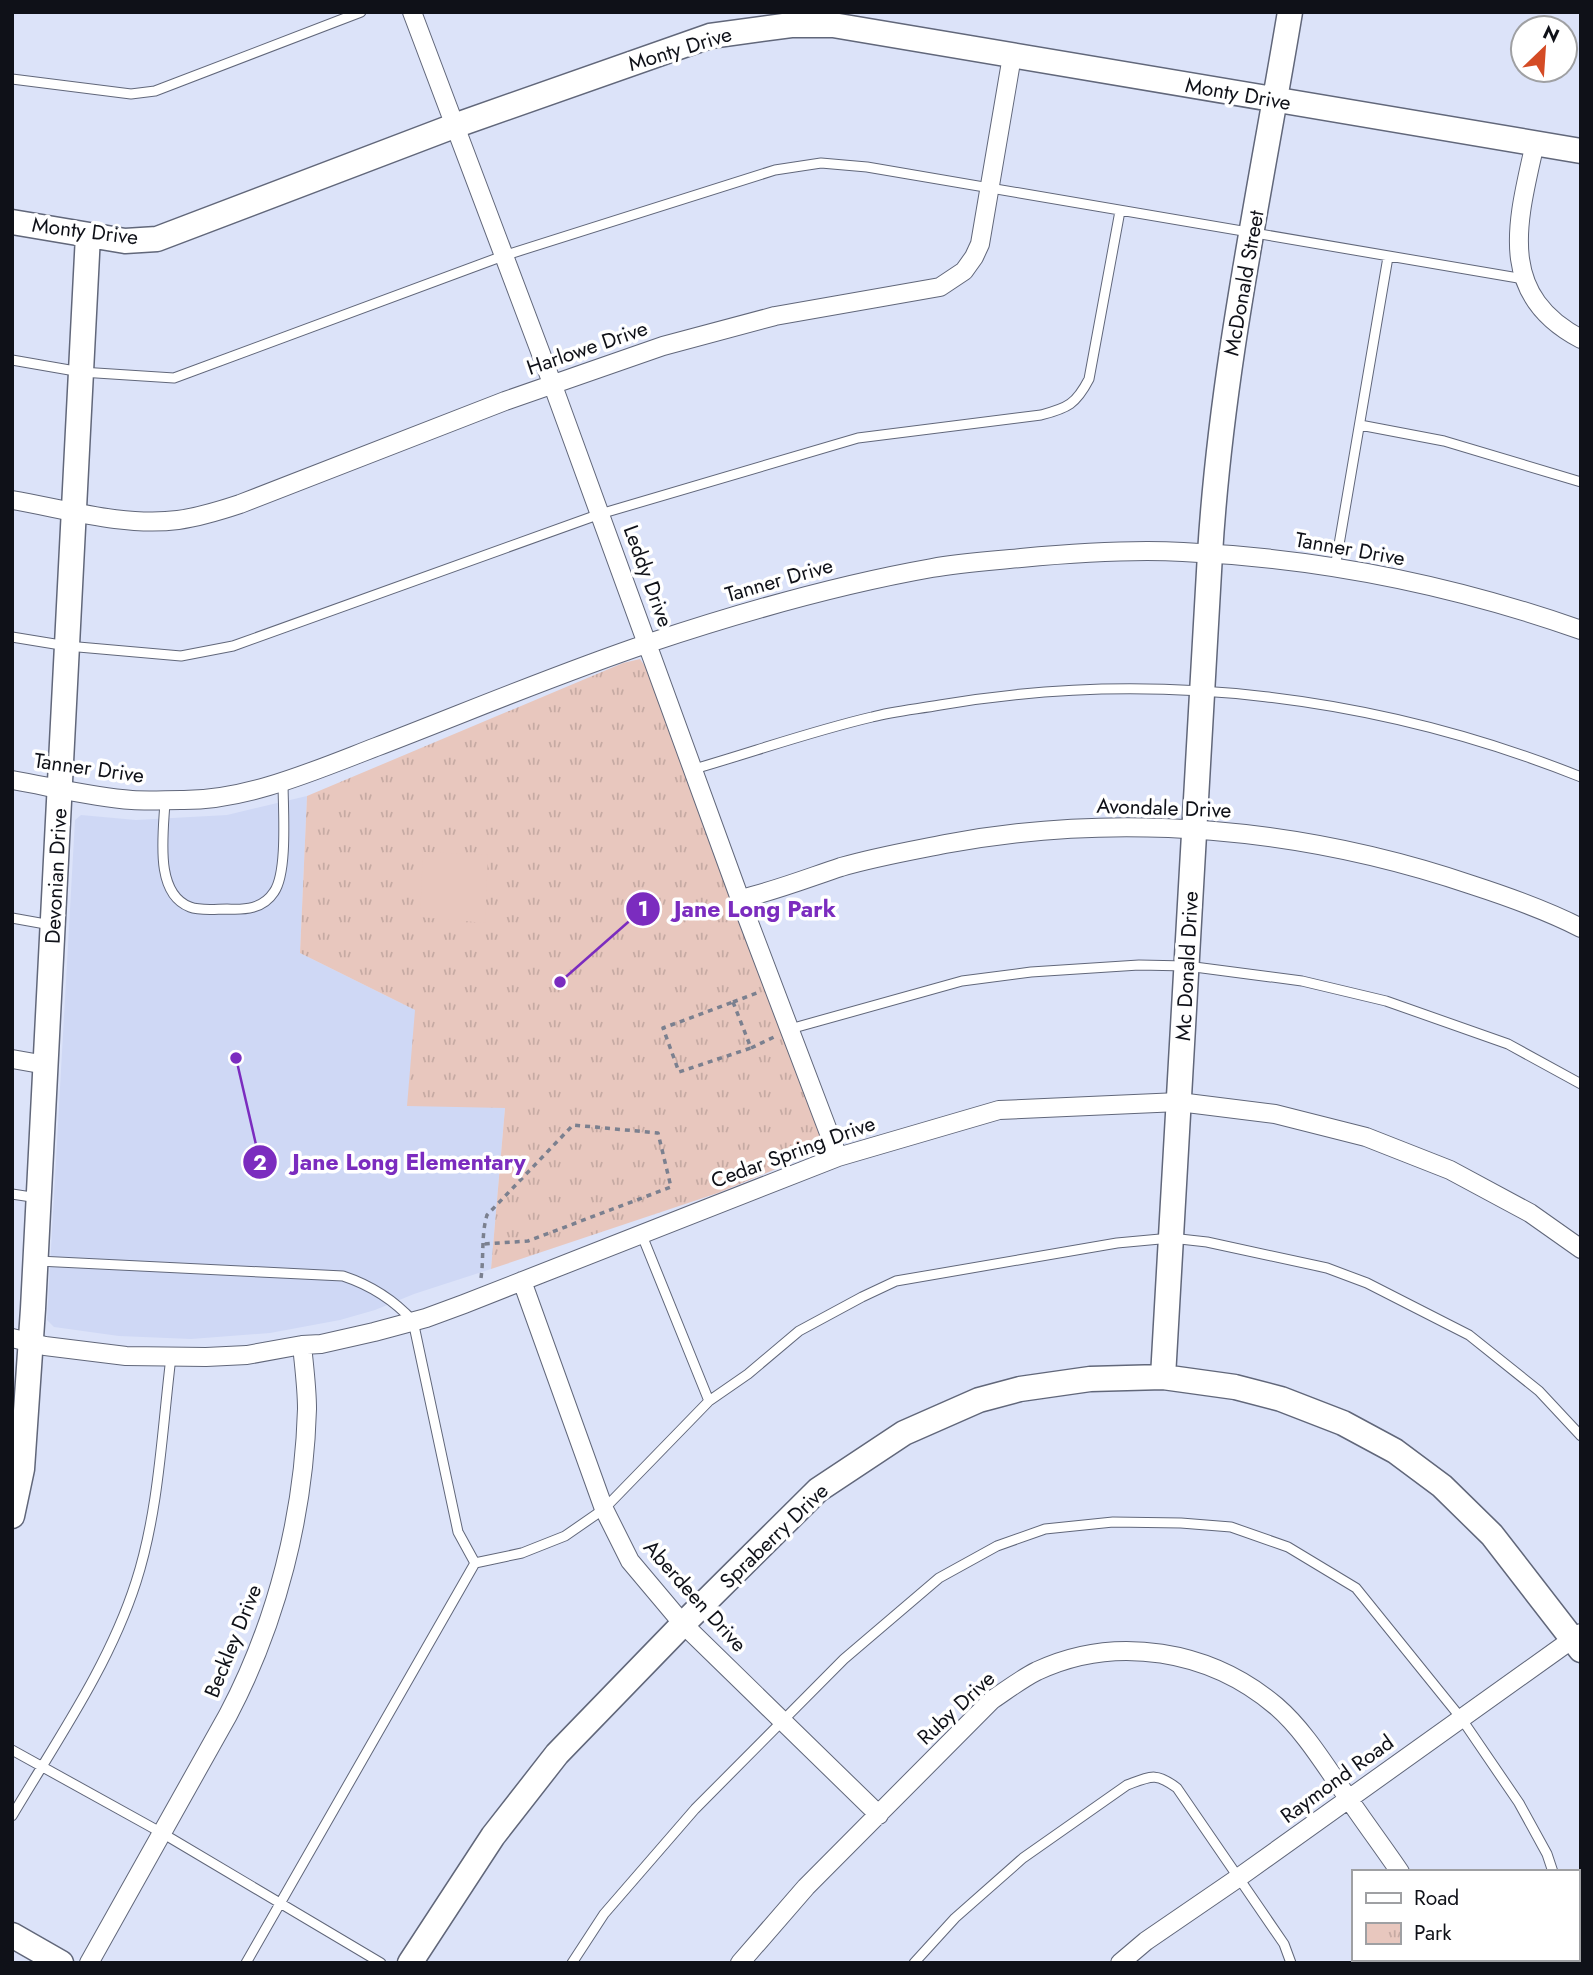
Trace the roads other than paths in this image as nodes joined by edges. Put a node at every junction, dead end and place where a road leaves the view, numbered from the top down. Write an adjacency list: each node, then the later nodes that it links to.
1 (361, 12): 5 (lane)
2 (412, 12): 7 (street, Leddy Drive)
3 (1290, 12): 6 (street, McDonald Street)
4 (1012, 56): 6 (street, Monty Drive); 7 (street, Monty Drive); 10 (street, Harlowe Drive)
5 (12, 79)
6 (1276, 101): 8 (street, Monty Drive); 14 (street, McDonald Street)
7 (454, 126): 13 (street, Monty Drive); 15 (street, Leddy Drive)
8 (1535, 143): 9 (street, Monty Drive); 17 (street)
9 (1581, 151)
10 (990, 189): 11 (lane); 15 (lane); 21 (street, Harlowe Drive)
11 (1120, 211): 14 (lane); 26 (lane)
12 (12, 222): 13 (street, Monty Drive)
13 (88, 234): 20 (street, Devonian Drive)
14 (1252, 234): 16 (lane); 27 (street, McDonald Street)
15 (503, 256): 20 (lane); 21 (street, Leddy Drive)
16 (1388, 257): 17 (lane); 22 (lane)
17 (1524, 279): 18 (street)
18 (1581, 339)
19 (12, 360): 20 (lane)
20 (81, 372): 25 (street, Devonian Drive)
21 (552, 383): 25 (street, Harlowe Drive); 26 (street, Leddy Drive)
22 (1360, 425): 23 (lane); 28 (lane)
23 (1581, 482)
24 (12, 500): 25 (street, Harlowe Drive)
25 (73, 511): 32 (street, Devonian Drive)
26 (600, 514): 31 (street, Leddy Drive); 32 (lane)
27 (1210, 554): 28 (street, Tanner Drive); 31 (street, Tanner Drive); 33 (street, Mc Donald Drive)
28 (1335, 568): 29 (street, Tanner Drive)
29 (1581, 630)
30 (12, 637): 32 (lane)
31 (648, 643): 34 (street, Leddy Drive); 37 (street, Tanner Drive)
32 (67, 646): 38 (street, Devonian Drive)
33 (1202, 690): 34 (lane); 35 (lane); 40 (street, Mc Donald Drive)
34 (694, 769): 41 (street, Leddy Drive)
35 (1581, 777)
36 (12, 780): 38 (street, Tanner Drive)
37 (283, 782): 39 (street, Tanner Drive); 39 (lane)
38 (60, 789): 39 (street, Tanner Drive); 43 (street, Devonian Drive)
39 (165, 800)
40 (1194, 829): 41 (street, Avondale Drive); 44 (street, Avondale Drive); 45 (street, Mc Donald Drive)
41 (740, 899): 46 (street, Leddy Drive)
42 (12, 918): 43 (lane)
43 (53, 925): 48 (street, Devonian Drive)
44 (1581, 928)
45 (1187, 966): 46 (lane); 49 (lane); 50 (street, Mc Donald Drive)
46 (790, 1029): 51 (street, Leddy Drive)
47 (12, 1059): 48 (street)
48 (46, 1065): 53 (street, Devonian Drive)
49 (1581, 1084)
50 (1179, 1102): 51 (street, Cedar Spring Drive); 55 (street, Mc Donald Drive); 56 (street, Cedar Spring Drive)
51 (838, 1157): 54 (street, Cedar Spring Drive)
52 (12, 1194): 53 (lane)
53 (39, 1198): 57 (street, Devonian Drive)
54 (641, 1233): 58 (street, Cedar Spring Drive); 64 (lane)
55 (1171, 1238): 63 (street, Mc Donald Drive); 64 (lane); 65 (lane)
56 (1581, 1249)
57 (36, 1261): 59 (lane); 60 (street, Devonian Drive)
58 (522, 1281): 59 (street, Cedar Spring Drive); 66 (street, Aberdeen Drive)
59 (413, 1321): 61 (street, Cedar Spring Drive); 68 (lane)
60 (22, 1340): 62 (street, Cedar Spring Drive); 67 (street, Devonian Drive)
61 (302, 1345): 62 (street, Cedar Spring Drive); 78 (street, Beckley Drive)
62 (171, 1357): 74 (lane)
63 (1163, 1377): 69 (street, Spraberry Drive); 70 (street, Spraberry Drive)
64 (709, 1401): 66 (lane)
65 (1581, 1436)
66 (604, 1509): 68 (lane); 69 (street, Aberdeen Drive)
67 (12, 1516)
68 (475, 1563): 82 (lane)
69 (683, 1623): 72 (street, Aberdeen Drive); 88 (street, Spraberry Drive)
70 (1578, 1641): 71 (street, Raymond Road)
71 (1461, 1718): 72 (lane); 75 (street, Raymond Road); 80 (lane)
72 (782, 1721): 76 (street, Aberdeen Drive); 89 (lane)
73 (12, 1750): 74 (lane)
74 (41, 1767): 77 (lane); 78 (lane)
75 (1348, 1798): 76 (street, Ruby Drive); 79 (street, Ruby Drive); 81 (street, Raymond Road)
76 (879, 1815): 90 (street, Ruby Drive)
77 (12, 1816)
78 (162, 1833): 82 (lane); 85 (street, Beckley Drive)
79 (1399, 1870)
80 (1552, 1870)
81 (1238, 1878): 91 (lane); 92 (street, Raymond Road); 93 (lane)
82 (281, 1903): 86 (lane); 87 (lane)
83 (12, 1935): 84 (street)
84 (61, 1963)
85 (89, 1963)
86 (246, 1963)
87 (381, 1963)
88 (410, 1963)
89 (572, 1963)
90 (740, 1963)
91 (914, 1963)
92 (1120, 1963)
93 (1291, 1963)

